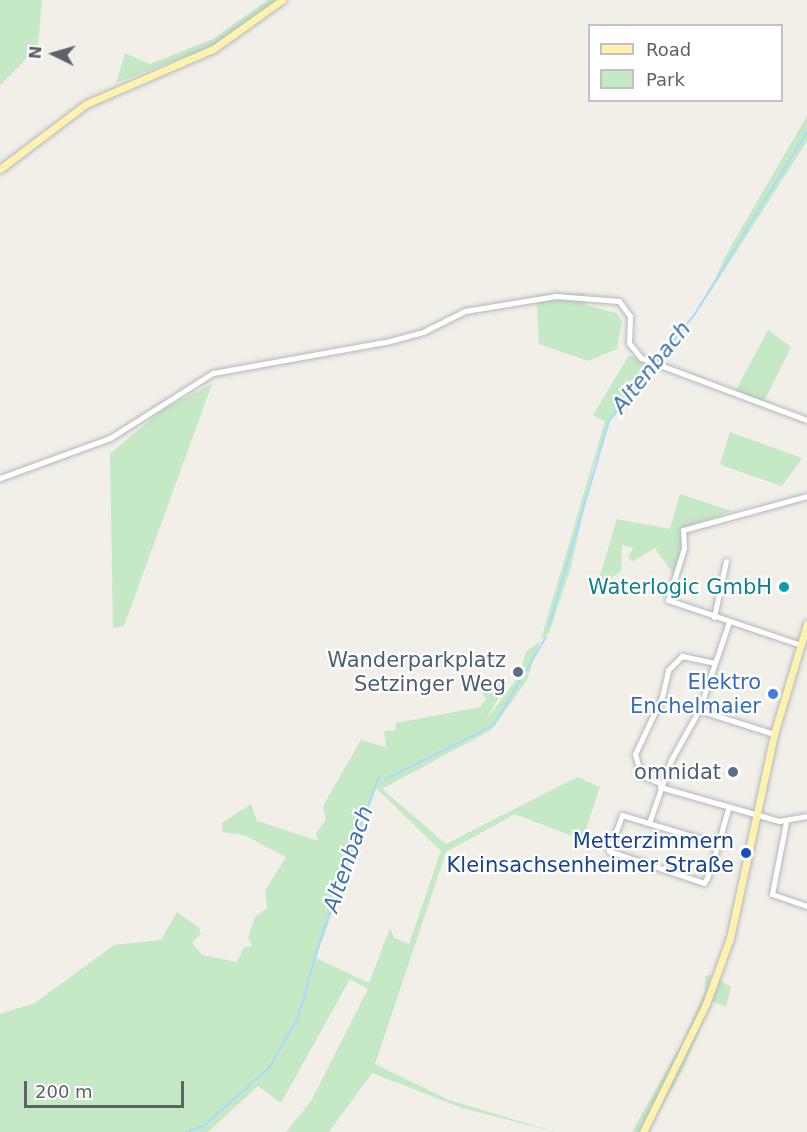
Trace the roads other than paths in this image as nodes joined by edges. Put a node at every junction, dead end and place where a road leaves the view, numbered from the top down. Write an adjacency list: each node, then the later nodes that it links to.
1 (282, 0): 2 (main road)
2 (0, 170)
3 (807, 420): 4 (street)
4 (0, 478)
5 (807, 495): 7 (street)
6 (726, 561): 7 (street)
7 (714, 617): 8 (street)
8 (729, 622): 10 (street); 11 (street)
9 (807, 624): 10 (main road)
10 (801, 645): 13 (main road)
11 (714, 663): 12 (street); 14 (street)
12 (699, 710): 13 (street); 14 (street)
13 (774, 734): 16 (main road)
14 (661, 785): 15 (street); 19 (street)
15 (728, 810): 16 (street); 20 (street)
16 (759, 816): 18 (street); 22 (main road)
17 (807, 816): 18 (street)
18 (786, 822): 21 (street)
19 (649, 823): 20 (street); 20 (street)
20 (718, 844)
21 (807, 906)
22 (643, 1132)

